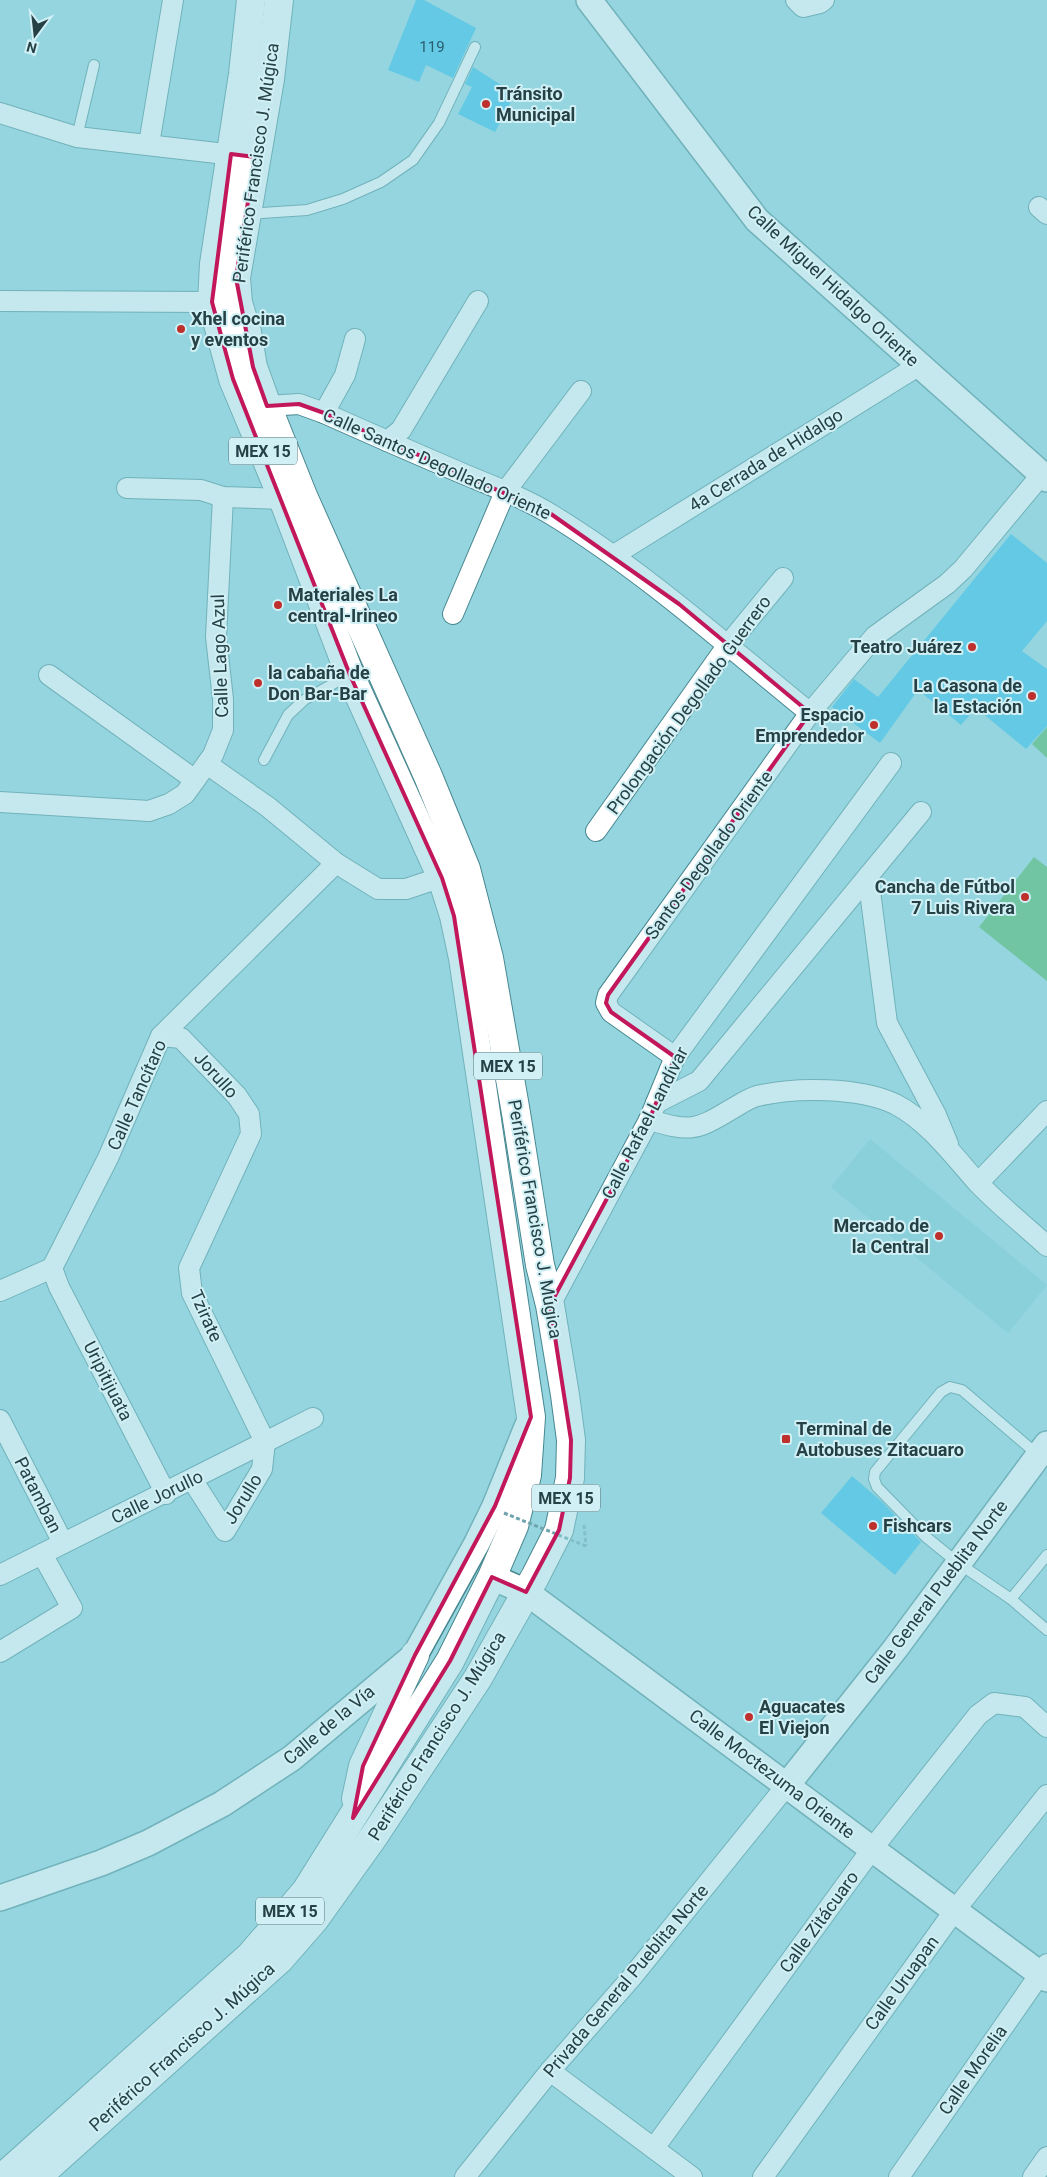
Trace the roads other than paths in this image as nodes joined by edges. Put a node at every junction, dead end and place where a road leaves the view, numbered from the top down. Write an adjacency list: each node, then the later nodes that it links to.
1 (173, 0): 11 (street)
2 (251, 0): 12 (main road, Periférico Francisco J. Múgica / MEX 15)
3 (279, 0): 12 (main road, Periférico Francisco J. Múgica / MEX 15)
4 (589, 0): 18 (street, Calle Miguel Hidalgo Oriente)
5 (796, 0): 6 (street)
6 (824, 0)
7 (475, 47): 13 (lane)
8 (94, 65): 10 (lane)
9 (0, 113): 10 (street)
10 (78, 137): 11 (street)
11 (149, 144): 12 (street)
12 (243, 156): 13 (main road, Periférico Francisco J. Múgica / MEX 15); 16 (main road, Periférico Francisco J. Múgica / MEX 15)
13 (247, 214): 20 (main road, Periférico Francisco J. Múgica / MEX 15)
14 (0, 301): 16 (street)
15 (478, 301): 22 (street)
16 (212, 302): 27 (main road, Periférico Francisco J. Múgica / MEX 15)
17 (355, 339): 21 (street)
18 (918, 366): 23 (street, Calle Miguel Hidalgo Oriente); 28 (street, 4a Cerrada de Hidalgo)
19 (581, 391): 25 (street)
20 (267, 406): 21 (street, Calle Santos Degollado Oriente); 43 (main road, Periférico Francisco J. Múgica / MEX 15)
21 (324, 413): 22 (street, Calle Santos Degollado Oriente)
22 (387, 441): 25 (street, Calle Santos Degollado Oriente)
23 (1044, 476): 34 (street, Santos Degollado Oriente)
24 (127, 488): 26 (street)
25 (505, 492): 28 (street, Calle Santos Degollado Oriente); 30 (street)
26 (223, 497): 27 (street); 37 (street, Calle Lago Azul)
27 (283, 498): 32 (main road, Periférico Francisco J. Múgica / MEX 15)
28 (614, 555): 31 (street, Calle Santos Degollado Oriente)
29 (783, 578): 31 (street, Prolongación Degollado Guerrero)
30 (452, 614)
31 (727, 646): 34 (street, Calle Santos Degollado Oriente); 41 (street, Prolongación Degollado Guerrero)
32 (350, 674): 35 (lane); 43 (main road, Periférico Francisco J. Múgica / MEX 15)
33 (49, 675): 38 (street)
34 (810, 713): 46 (street, Santos Degollado Oriente)
35 (264, 760)
36 (891, 763): 46 (street, Calle Rafael Landívar)
37 (207, 764): 38 (street, Calle Lago Azul); 42 (street)
38 (195, 780): 39 (street, Calle Lago Azul)
39 (0, 802)
40 (921, 812): 44 (street)
41 (596, 831)
42 (336, 863): 43 (street); 45 (street, Calle Tancítaro)
43 (454, 873): 55 (main road, Periférico Francisco J. Múgica / MEX 15); 57 (main road, Periférico Francisco J. Múgica / MEX 15)
44 (868, 876): 47 (street); 50 (street)
45 (162, 1036): 49 (street, Jorullo); 53 (street, Calle Tancítaro)
46 (675, 1057): 47 (street, Calle Rafael Landívar)
47 (652, 1111): 50 (street); 55 (street, Calle Rafael Landívar)
48 (1047, 1111): 51 (street)
49 (251, 1134): 60 (street, Tzirate)
50 (952, 1152): 51 (street)
51 (978, 1183): 52 (street)
52 (1047, 1246)
53 (52, 1268): 54 (street); 63 (street, Uripitijuata)
54 (0, 1291)
55 (550, 1306): 56 (main road, Periférico Francisco J. Múgica / MEX 15)
56 (565, 1395): 57 (main road); 70 (main road, Periférico Francisco J. Múgica / MEX 15)
57 (529, 1407): 69 (main road, Periférico Francisco J. Múgica / MEX 15); 74 (street, Calle de la Vía)
58 (314, 1418): 60 (street, Calle Jorullo)
59 (0, 1420): 64 (street, Patamban)
60 (266, 1442): 62 (street, Calle Jorullo); 62 (street, Jorullo)
61 (1043, 1450): 67 (street, Calle General Pueblita Norte); 67 (lane)
62 (193, 1481): 63 (street, Calle Jorullo)
63 (166, 1494): 64 (street, Calle Jorullo)
64 (62, 1543): 65 (street, Calle Jorullo)
65 (42, 1554): 68 (street, Calle Jorullo); 73 (street)
66 (1047, 1555): 71 (lane)
67 (958, 1563): 71 (lane); 76 (street, Calle General Pueblita Norte)
68 (0, 1575)
69 (492, 1577): 70 (street, Calle Moctezuma Oriente); 78 (main road, Periférico Francisco J. Múgica / MEX 15)
70 (526, 1592): 76 (street, Calle Moctezuma Oriente); 87 (main road, Periférico Francisco J. Múgica / MEX 15)
71 (1011, 1599): 72 (lane)
72 (1047, 1630)
73 (0, 1652)
74 (415, 1655): 78 (main road); 80 (street, Calle de la Vía)
75 (1047, 1727): 79 (street, Calle Zitácuaro)
76 (787, 1785): 79 (street, Calle Moctezuma Oriente); 83 (street, Privada General Pueblita Norte)
77 (1047, 1795): 81 (street, Calle Uruapan)
78 (353, 1818): 86 (main road, Periférico Francisco J. Múgica / MEX 15)
79 (872, 1849): 81 (street, Calle Moctezuma Oriente); 84 (street, Calle Zitácuaro)
80 (0, 1898)
81 (955, 1910): 82 (street, Calle Moctezuma Oriente); 90 (street, Calle Uruapan)
82 (1044, 1972): 91 (street, Calle Morelia)
83 (550, 2071): 84 (street); 88 (street, Privada General Pueblita Norte)
84 (654, 2148): 89 (street)
85 (1047, 2157): 92 (street)
86 (4, 2177)
87 (37, 2177)
88 (465, 2177)
89 (692, 2177)
90 (763, 2177)
91 (898, 2177)
92 (1033, 2177)

